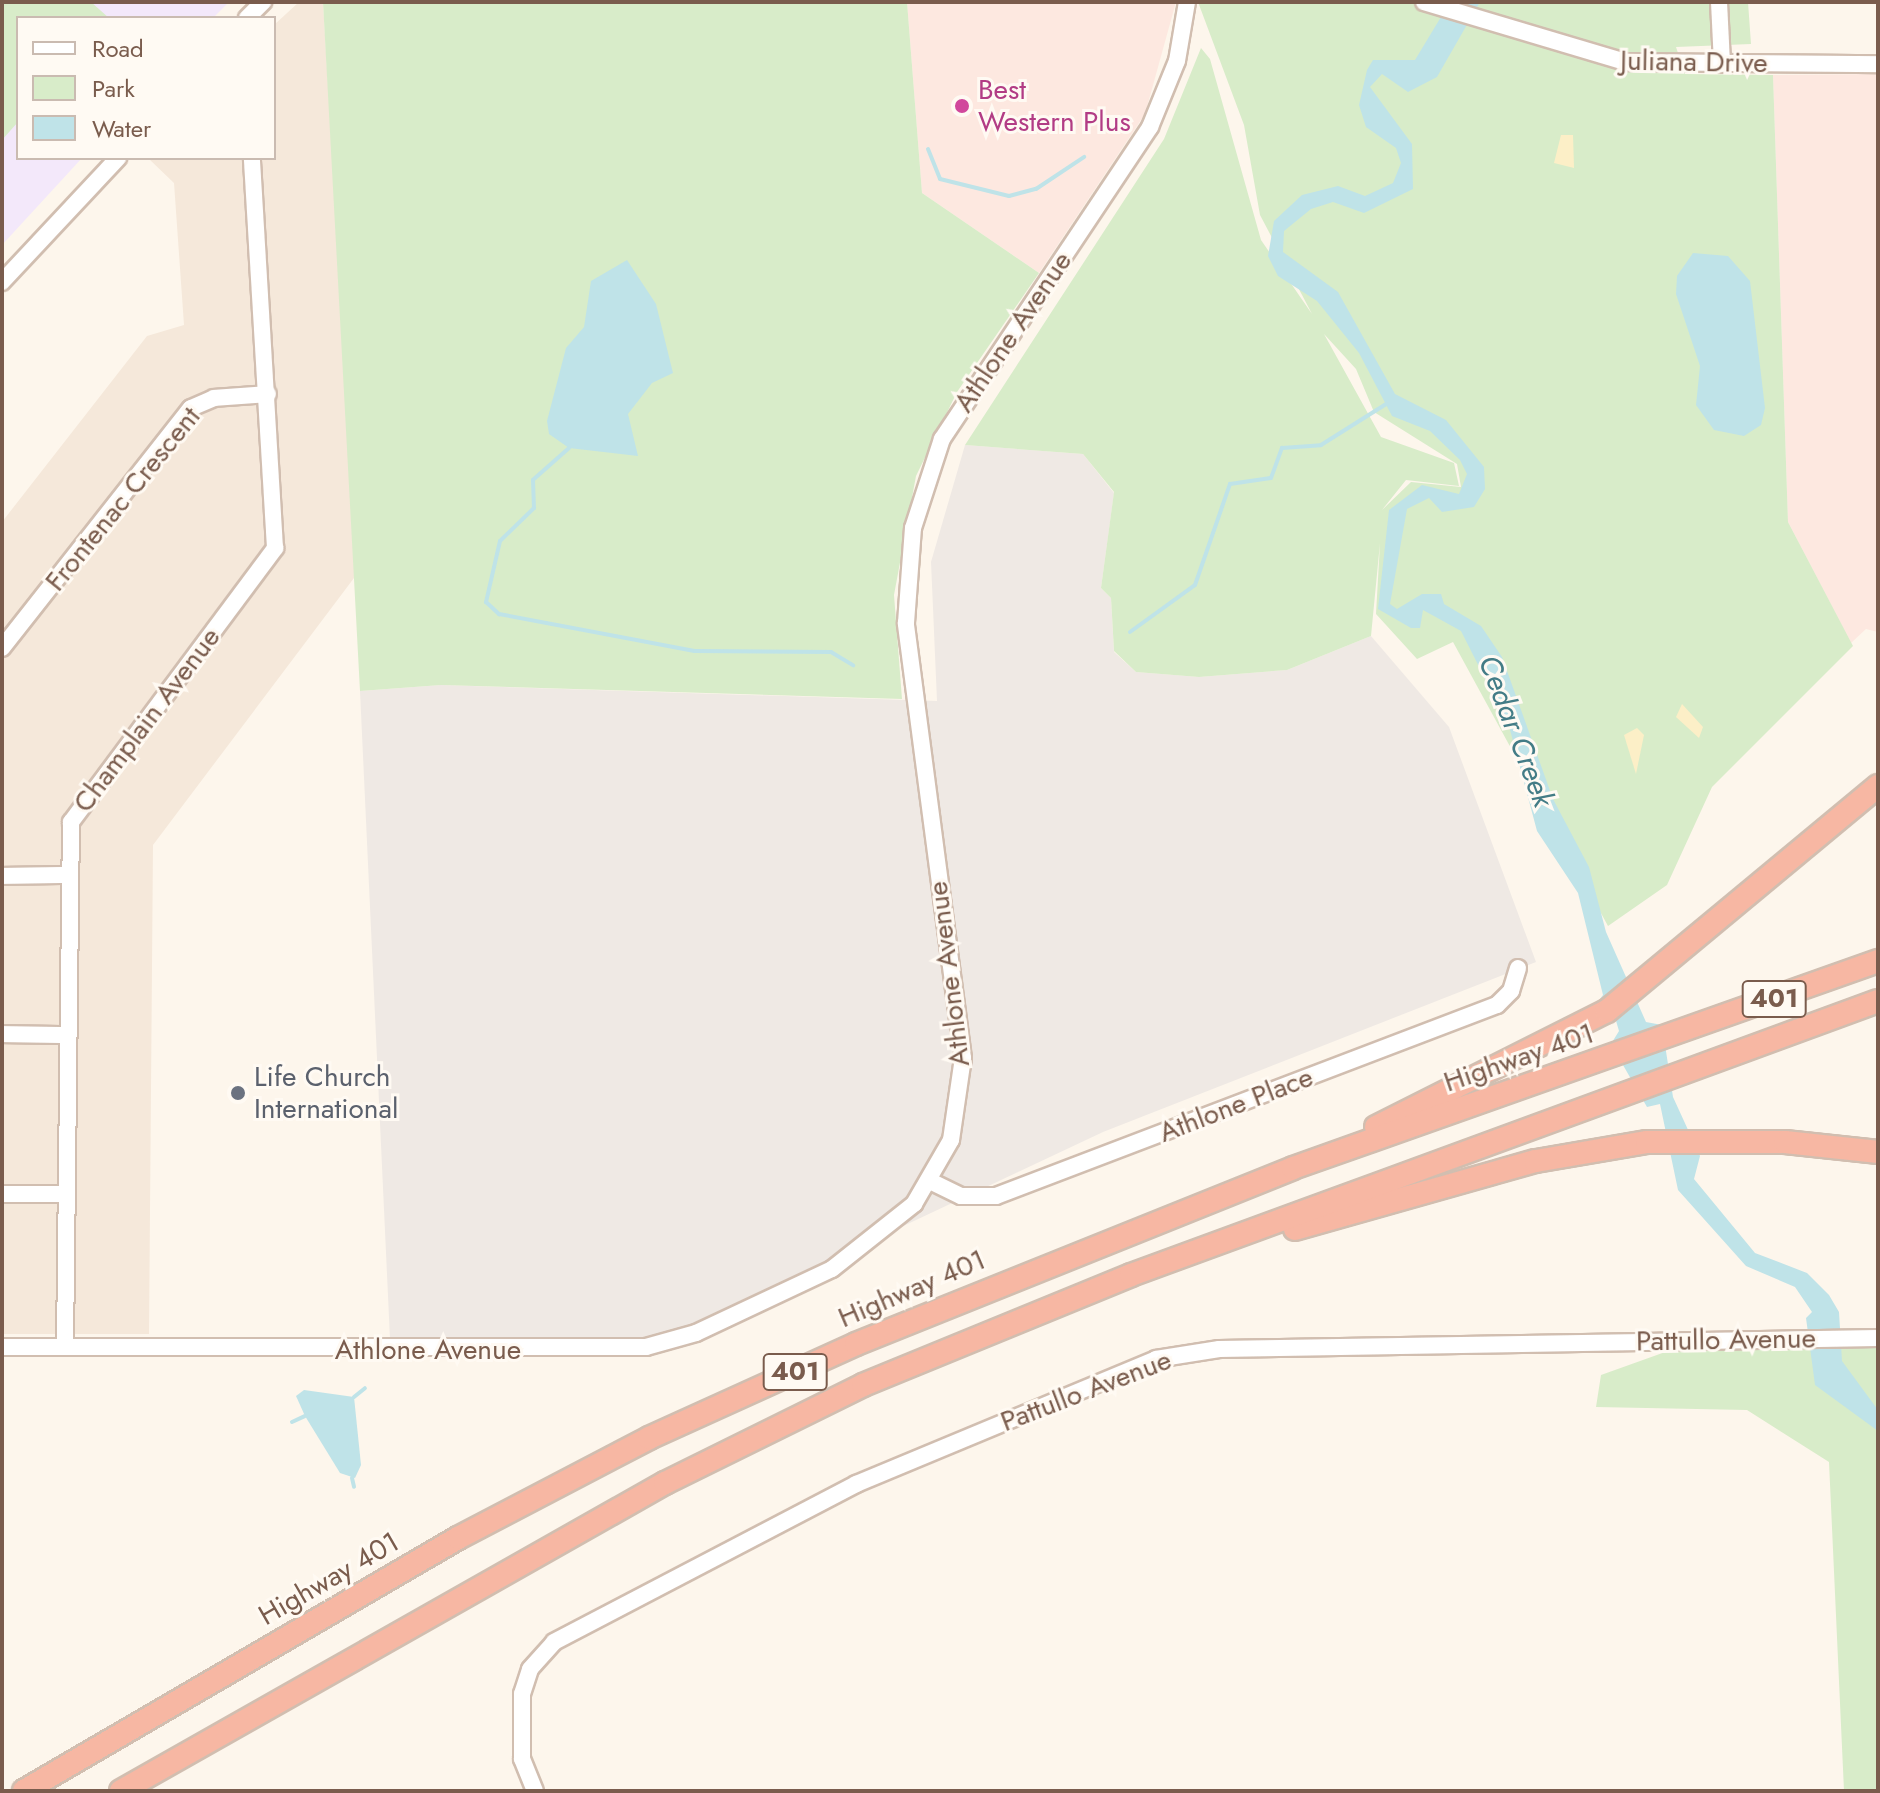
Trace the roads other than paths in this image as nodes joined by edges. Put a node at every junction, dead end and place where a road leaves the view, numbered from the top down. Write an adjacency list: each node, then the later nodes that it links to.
1 (1187, 2): 5 (street, Athlone Avenue)
2 (1202, 2): 5 (street)
3 (1719, 2): 6 (street)
4 (1428, 4): 6 (street, Juliana Drive)
5 (1177, 61): 23 (street, Athlone Avenue)
6 (1722, 64): 7 (street, Juliana Drive)
7 (1878, 64)
8 (116, 160): 10 (street)
9 (252, 160): 11 (street, Champlain Avenue)
10 (2, 282)
11 (268, 394): 12 (street, Frontenac Crescent); 14 (street, Champlain Avenue)
12 (2, 648)
13 (1878, 786): 22 (highway)
14 (69, 875): 15 (street); 20 (street, Champlain Avenue)
15 (2, 876)
16 (1878, 961): 22 (highway, Highway 401 / 401)
17 (1518, 968): 23 (street, Athlone Place)
18 (1878, 1001): 26 (highway, 401)
19 (2, 1034): 20 (street)
20 (67, 1035): 25 (street, Champlain Avenue)
21 (1878, 1152): 26 (highway)
22 (1293, 1168): 30 (highway, Highway 401 / 401)
23 (932, 1182): 29 (street, Athlone Avenue)
24 (2, 1194): 25 (street)
25 (67, 1194): 29 (street, Champlain Avenue)
26 (1131, 1275): 31 (highway, 401)
27 (1878, 1338): 32 (street, Pattullo Avenue)
28 (2, 1347): 29 (street, Athlone Avenue)
29 (65, 1347)
30 (24, 1791)
31 (121, 1791)
32 (535, 1791)

